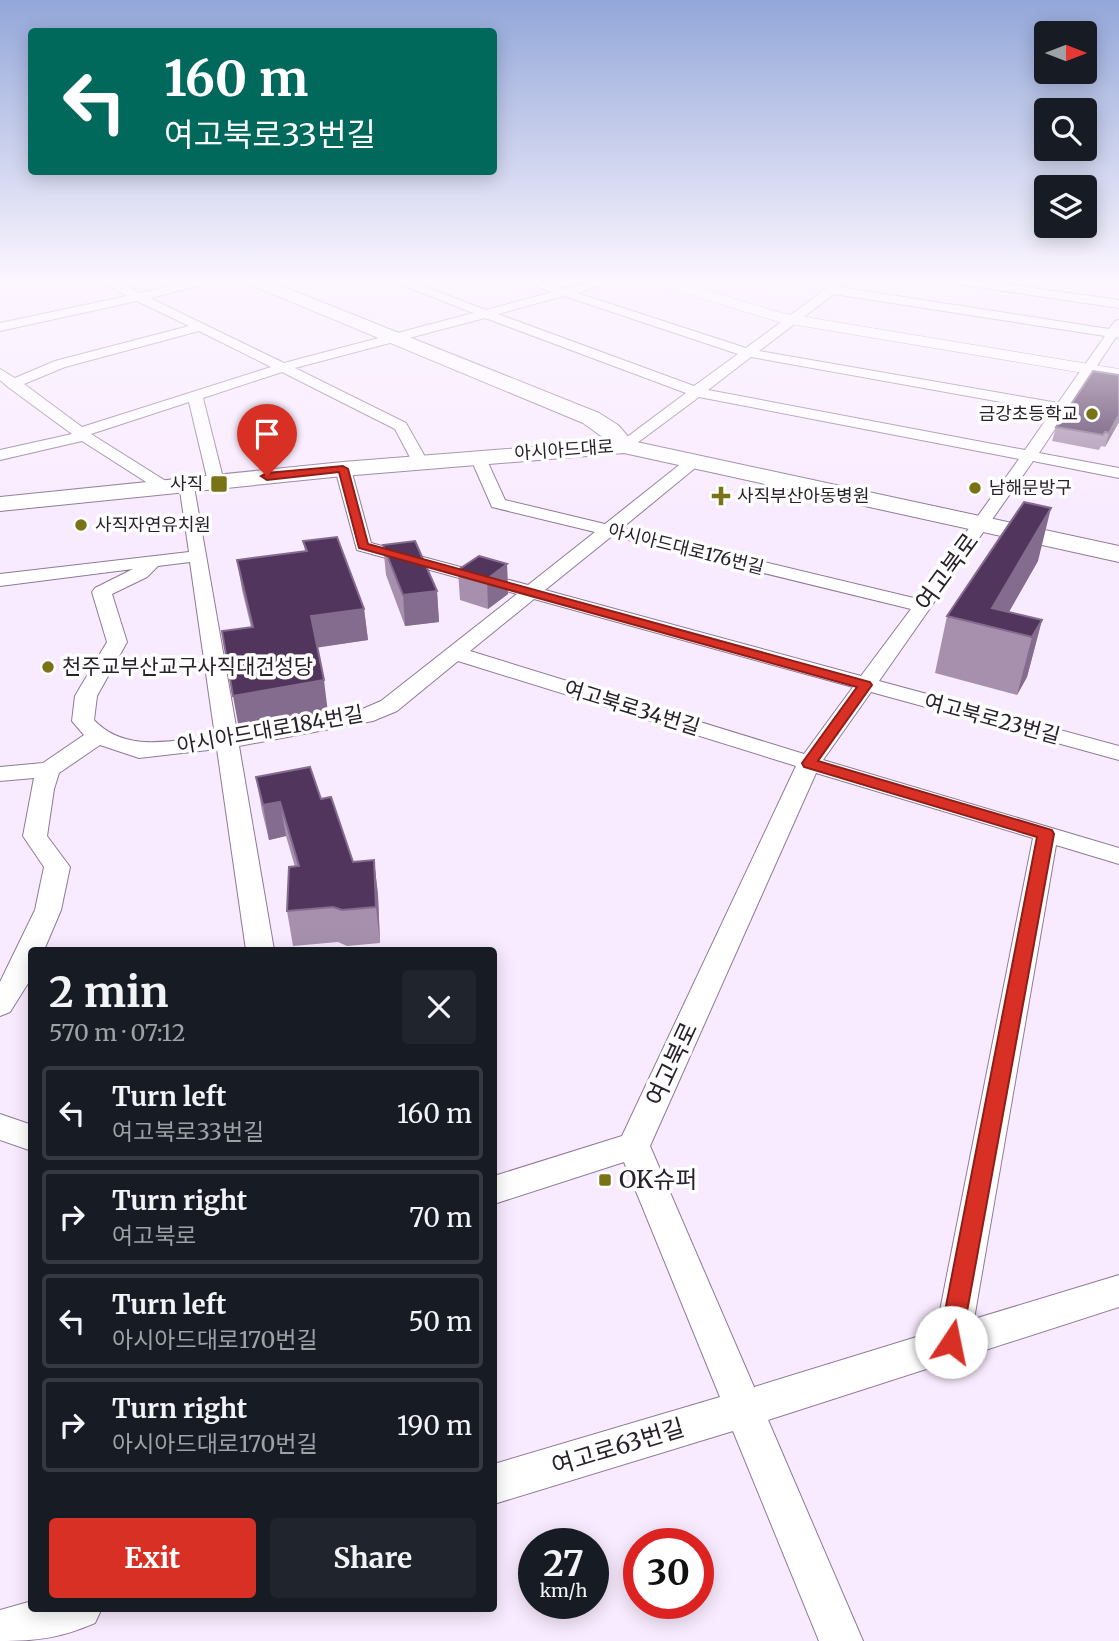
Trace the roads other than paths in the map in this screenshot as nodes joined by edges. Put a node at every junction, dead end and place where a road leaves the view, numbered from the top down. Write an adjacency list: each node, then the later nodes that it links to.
1 (92, 356): 14 (street)
2 (261, 356): 10 (street)
3 (326, 356): 10 (street)
4 (438, 356): 20 (main road)
5 (599, 356): 15 (street)
6 (745, 356): 15 (street)
7 (763, 356): 18 (street)
8 (1007, 356): 11 (street)
9 (1098, 356): 11 (street, 여고북로)
10 (285, 367): 17 (street); 25 (street)
11 (1088, 369): 13 (street); 18 (street, 여고북로)
12 (0, 373): 14 (street)
13 (1119, 374)
14 (19, 389): 16 (street); 19 (street)
15 (696, 392): 20 (street); 22 (street)
16 (0, 396)
17 (195, 396): 19 (street); 28 (street)
18 (1061, 408): 22 (street, 여고북로)
19 (82, 434): 21 (street); 29 (street)
20 (624, 446): 23 (main road, 아시아드대로); 24 (main road, 아시아드대로)
21 (0, 455)
22 (1028, 456): 27 (street); 31 (street, 여고북로)
23 (478, 457): 25 (main road, 아시아드대로); 32 (street, 아시아드대로176번길)
24 (694, 461): 31 (main road, 아시아드대로); 32 (street, 아시아드대로184번길)
25 (420, 462): 26 (main road, 아시아드대로)
26 (343, 469): 28 (main road, 아시아드대로); 37 (street, 여고북로23번길)
27 (1119, 473)
28 (216, 482): 29 (main road, 아시아드대로)
29 (175, 485): 30 (main road, 아시아드대로); 34 (street)
30 (0, 504)
31 (982, 524): 33 (main road, 아시아드대로); 38 (street, 여고북로)
32 (608, 530): 37 (street, 아시아드대로184번길); 38 (street, 아시아드대로176번길)
33 (1119, 554)
34 (198, 556): 35 (street); 42 (street)
35 (152, 562): 36 (street); 41 (street)
36 (0, 580)
37 (530, 592): 39 (street, 아시아드대로184번길); 40 (street, 여고북로23번길)
38 (923, 606): 40 (street, 여고북로)
39 (455, 653): 42 (street, 아시아드대로184번길); 44 (street, 여고북로34번길)
40 (866, 685): 43 (street, 여고북로23번길); 44 (street, 여고북로)
41 (97, 736): 42 (street, 아시아드대로184번길); 45 (street)
42 (227, 741): 50 (street)
43 (1119, 753)
44 (809, 763): 47 (street, 여고북로34번길); 55 (street, 여고북로)
45 (49, 771): 46 (street); 49 (street)
46 (0, 774)
47 (1046, 834): 48 (street, 여고북로34번길); 58 (street)
48 (1119, 856)
49 (32, 947)
50 (260, 947)
51 (28, 955): 52 (street)
52 (0, 1004)
53 (0, 1127): 54 (street)
54 (28, 1137)
55 (634, 1146): 56 (street); 59 (street)
56 (497, 1188)
57 (1119, 1291): 58 (street, 여고로63번길)
58 (951, 1342): 59 (street, 여고로63번길)
59 (743, 1409): 60 (street, 여고로63번길); 63 (street)
60 (497, 1483)
61 (66, 1612): 62 (street)
62 (0, 1632)
63 (841, 1641)

